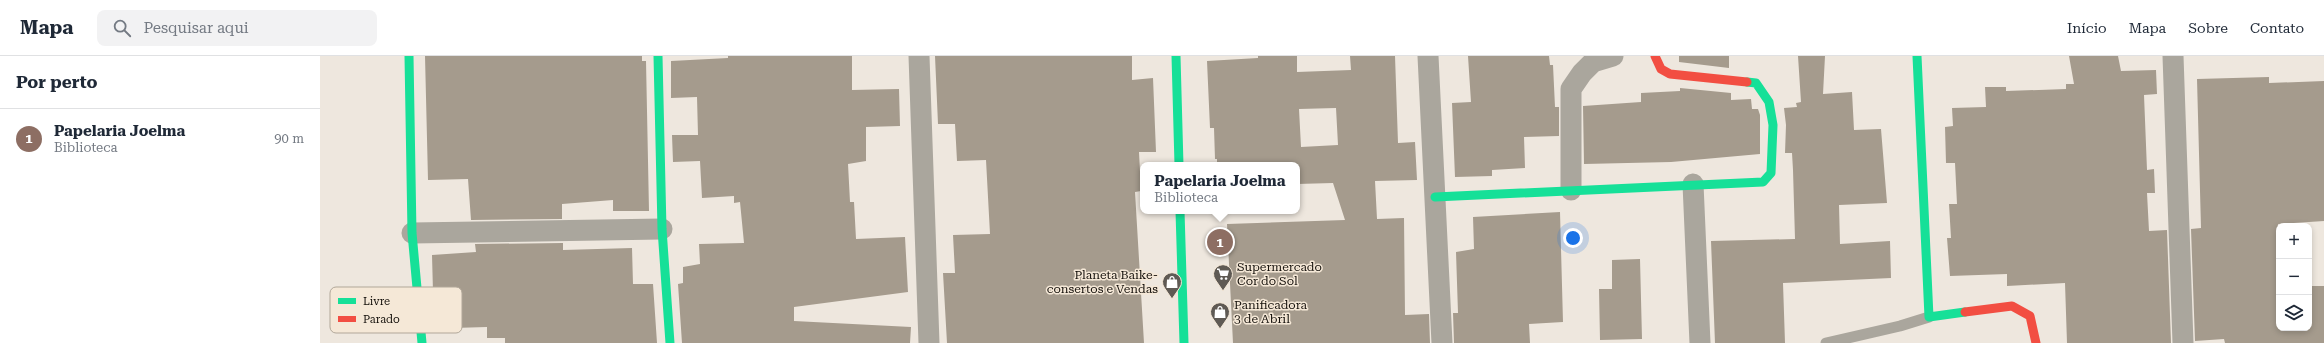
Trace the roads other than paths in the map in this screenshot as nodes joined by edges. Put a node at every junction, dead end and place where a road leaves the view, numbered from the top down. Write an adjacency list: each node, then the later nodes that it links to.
1 (408, 56): 16 (street)
2 (658, 56): 15 (street)
3 (919, 56): 22 (street)
4 (1176, 56): 10 (street)
5 (1428, 56): 13 (street)
6 (1613, 56): 12 (street)
7 (1655, 56): 11 (street)
8 (1917, 56): 18 (street)
9 (2173, 56): 28 (street)
10 (1179, 162)
11 (1693, 184): 12 (street); 25 (street)
12 (1572, 190): 13 (street)
13 (1435, 197): 24 (street)
14 (1180, 214): 23 (street)
15 (662, 229): 16 (street); 21 (street)
16 (412, 233): 17 (street)
17 (417, 287)
18 (1929, 317): 26 (lane); 27 (street)
19 (421, 333): 20 (street)
20 (422, 343)
21 (670, 343)
22 (929, 343)
23 (1184, 343)
24 (1442, 343)
25 (1700, 343)
26 (1826, 343)
27 (2036, 343)
28 (2183, 343)

